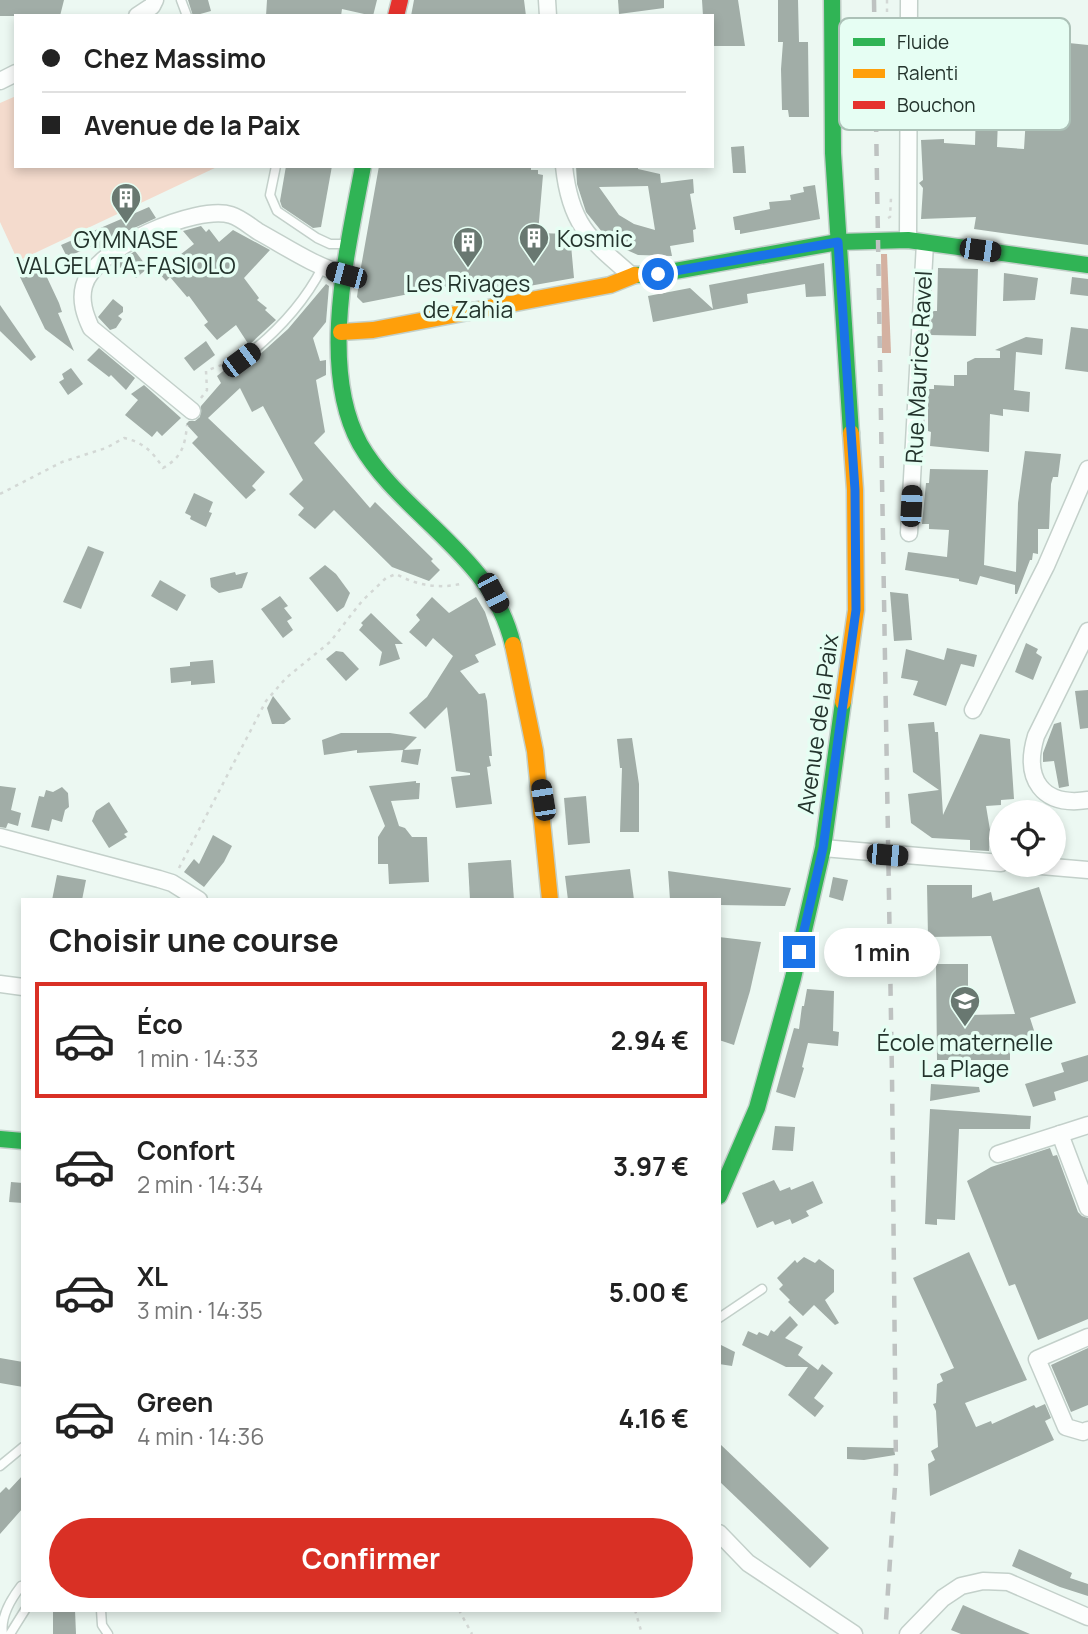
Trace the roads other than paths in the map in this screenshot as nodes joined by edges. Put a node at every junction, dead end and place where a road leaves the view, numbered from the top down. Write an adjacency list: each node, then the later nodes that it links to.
1 (155, 0): 4 (street)
2 (832, 0): 11 (street, Avenue de la Paix)
3 (909, 0): 5 (street)
4 (140, 14)
5 (909, 18)
6 (909, 130): 10 (street)
7 (276, 168): 13 (lane)
8 (363, 168): 13 (street)
9 (564, 168): 17 (street)
10 (908, 240): 11 (street); 12 (street)
11 (838, 242): 17 (street); 27 (street, Avenue de la Paix)
12 (925, 243): 14 (street); 22 (street, Rue Maurice Ravel)
13 (350, 244): 16 (street)
14 (1088, 265)
15 (321, 268): 16 (street); 19 (lane); 20 (street)
16 (346, 275): 18 (street)
17 (631, 275): 18 (street)
18 (341, 332): 32 (street)
19 (241, 360)
20 (192, 411)
21 (1088, 469): 24 (street)
22 (909, 533)
23 (1088, 631): 25 (street)
24 (974, 710)
25 (1088, 800)
26 (0, 836): 31 (street)
27 (823, 848): 28 (street); 40 (street, Avenue de la Paix)
28 (989, 862)
29 (1066, 868): 30 (street)
30 (1088, 870)
31 (196, 898)
32 (550, 898)
33 (0, 984): 34 (street)
34 (21, 987)
35 (1088, 1125): 36 (street)
36 (1060, 1134): 39 (street); 41 (street)
37 (0, 1139): 38 (street)
38 (21, 1141)
39 (998, 1154)
40 (721, 1191)
41 (1088, 1208)
42 (762, 1289): 43 (lane)
43 (721, 1317)
44 (1088, 1337): 45 (street)
45 (1088, 1430)
46 (21, 1449): 47 (lane)
47 (0, 1466)
48 (721, 1535): 56 (street)
49 (21, 1586): 53 (lane)
50 (24, 1612): 54 (lane)
51 (101, 1612): 55 (lane)
52 (1088, 1617): 57 (street)
53 (3, 1634)
54 (10, 1634)
55 (108, 1634)
56 (854, 1634)
57 (908, 1634)

